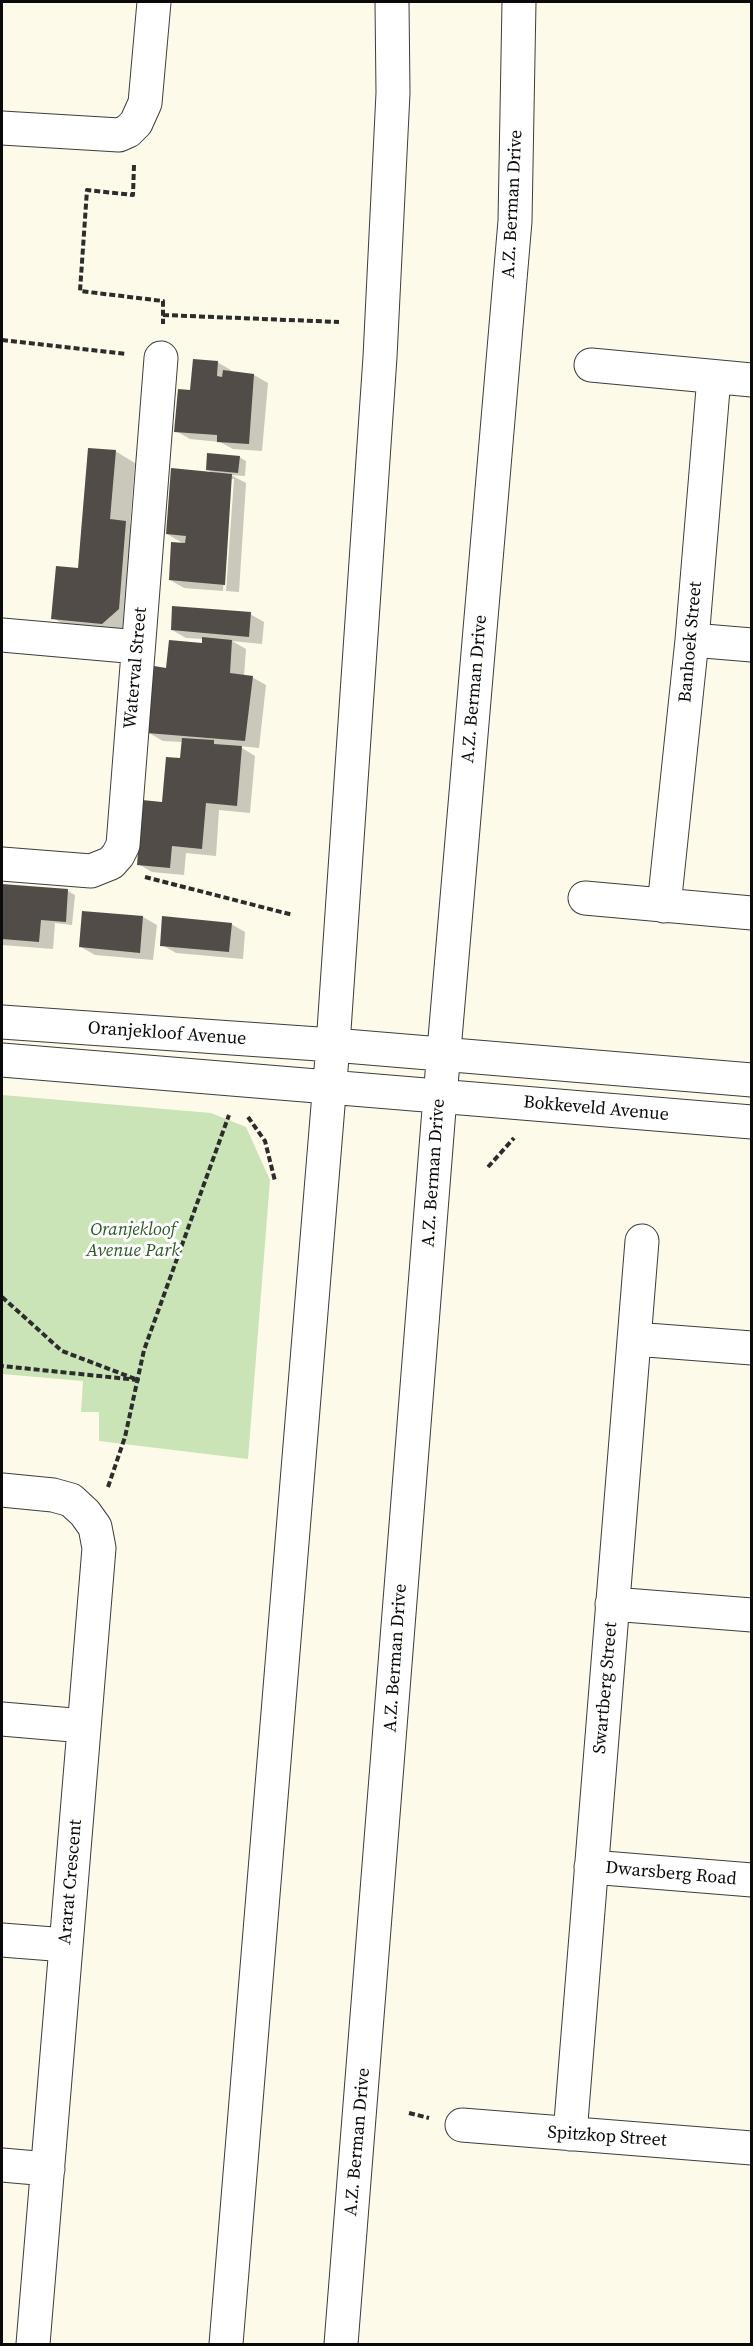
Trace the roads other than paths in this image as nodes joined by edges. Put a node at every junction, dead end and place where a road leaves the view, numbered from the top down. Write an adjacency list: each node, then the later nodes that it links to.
1 (154, 2): 4 (street)
2 (392, 2): 18 (street)
3 (519, 2): 19 (street, A.Z. Berman Drive)
4 (2, 128)
5 (161, 358): 12 (street, Waterval Street)
6 (591, 365): 7 (street)
7 (714, 377): 8 (street); 10 (street, Banhoek Street)
8 (752, 380)
9 (2, 636): 12 (street)
10 (692, 640): 11 (street); 15 (street, Banhoek Street)
11 (752, 645)
12 (138, 647): 13 (street, Waterval Street)
13 (2, 864)
14 (585, 898): 15 (street)
15 (664, 906): 16 (street)
16 (752, 913)
17 (2, 1022): 18 (street, Oranjekloof Avenue)
18 (333, 1045): 19 (street, Oranjekloof Avenue); 22 (street)
19 (443, 1054): 21 (street); 23 (street, A.Z. Berman Drive)
20 (2, 1060): 22 (street)
21 (752, 1080)
22 (329, 1086): 23 (street, Bokkeveld Avenue); 43 (street)
23 (440, 1096): 24 (street, Bokkeveld Avenue); 44 (street, A.Z. Berman Drive)
24 (752, 1122)
25 (642, 1241): 26 (street, Swartberg Street)
26 (634, 1339): 27 (street); 29 (street, Swartberg Street)
27 (752, 1348)
28 (2, 1490): 32 (street, Ararat Crescent)
29 (612, 1604): 30 (street); 33 (street, Swartberg Street)
30 (752, 1615)
31 (2, 1719): 32 (street)
32 (84, 1726): 36 (street, Ararat Crescent)
33 (591, 1867): 34 (street, Dwarsberg Road); 38 (street, Swartberg Street)
34 (752, 1881)
35 (2, 1940): 36 (street)
36 (66, 1945): 41 (street, Ararat Crescent)
37 (462, 2125): 38 (street, Spitzkop Street)
38 (570, 2134): 39 (street, Spitzkop Street)
39 (752, 2148)
40 (2, 2165): 41 (street)
41 (48, 2169): 42 (street, Ararat Crescent)
42 (33, 2344)
43 (226, 2344)
44 (341, 2344)

